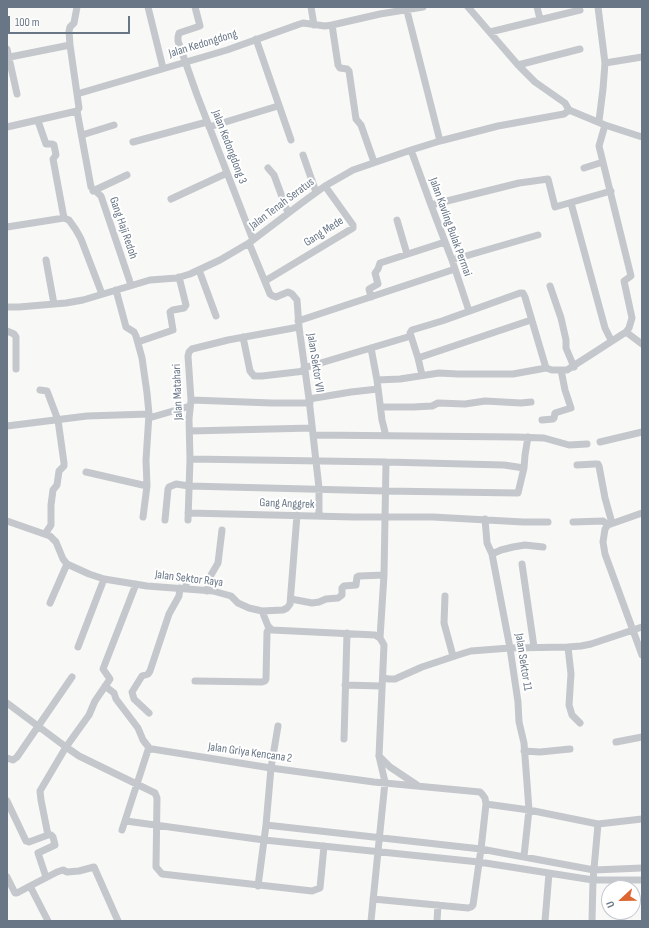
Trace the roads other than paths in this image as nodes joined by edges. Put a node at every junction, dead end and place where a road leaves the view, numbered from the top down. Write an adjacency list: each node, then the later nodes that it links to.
1 (77, 7): 16 (street)
2 (148, 7): 24 (street)
3 (195, 7): 21 (street, Jalan Kedongdong 3)
4 (311, 7): 12 (street)
5 (423, 7): 9 (street, Jalan Kedongdong)
6 (468, 7): 14 (street)
7 (537, 7): 11 (street)
8 (598, 7): 22 (street)
9 (406, 10): 13 (street, Jalan Kedongdong); 38 (street)
10 (580, 10): 11 (street)
11 (540, 19): 14 (street)
12 (314, 24): 13 (street, Jalan Kedongdong); 15 (street, Jalan Kedongdong)
13 (332, 25): 42 (street)
14 (490, 32): 23 (street)
15 (256, 39): 21 (street, Jalan Kedongdong); 27 (street)
16 (70, 45): 19 (street); 26 (street)
17 (7, 49): 19 (street)
18 (580, 49): 23 (street)
19 (10, 57): 25 (street)
20 (642, 57): 22 (street)
21 (185, 62): 24 (street, Jalan Kedongdong); 32 (street, Jalan Kedongdong 3)
22 (605, 63): 31 (street)
23 (518, 65): 28 (street)
24 (163, 68): 26 (street, Jalan Kedongdong)
25 (17, 94)
26 (77, 94): 29 (street)
27 (278, 106): 32 (street); 37 (street)
28 (570, 110): 31 (street); 38 (street, Jalan Tenah Seratus)
29 (77, 111): 30 (street); 35 (street, Gang Haji Redoh)
30 (38, 121): 34 (street); 56 (street)
31 (602, 123): 36 (street); 43 (street)
32 (208, 124): 39 (street); 46 (street, Jalan Kedongdong 3)
33 (114, 125): 35 (street)
34 (7, 127)
35 (82, 135): 49 (street, Gang Haji Redoh)
36 (642, 137)
37 (291, 140)
38 (440, 141): 40 (street, Jalan Tenah Seratus)
39 (133, 142)
40 (411, 150): 42 (street, Jalan Tenah Seratus); 54 (street, Jalan Kavling Bulak Permai)
41 (303, 155): 51 (street)
42 (374, 162): 48 (street, Jalan Tenah Seratus)
43 (603, 162): 45 (street); 50 (street)
44 (268, 168): 55 (street)
45 (584, 168)
46 (227, 173): 52 (street); 60 (street, Jalan Kedongdong 3)
47 (127, 175): 49 (street)
48 (325, 186): 51 (street, Jalan Tenah Seratus); 68 (street, Gang Mede)
49 (93, 190): 69 (street, Gang Haji Redoh)
50 (610, 190): 53 (street); 81 (street)
51 (316, 192): 55 (street, Jalan Tenah Seratus)
52 (171, 199)
53 (571, 203): 54 (street); 84 (street)
54 (430, 205): 61 (street, Jalan Kavling Bulak Permai)
55 (288, 213): 60 (street, Jalan Tenah Seratus)
56 (64, 218): 58 (street); 72 (street)
57 (398, 220): 62 (street)
58 (7, 227)
59 (538, 235): 64 (street)
60 (251, 241): 66 (street, Jalan Tenah Seratus); 68 (street, Jalan Sektor VII)
61 (445, 242): 62 (street); 64 (street, Jalan Kavling Bulak Permai)
62 (407, 254): 73 (street)
63 (46, 260): 74 (street)
64 (452, 260): 65 (street, Jalan Kavling Bulak Permai)
65 (455, 269): 73 (street, Jalan Matahari); 76 (street, Jalan Kavling Bulak Permai)
66 (199, 270): 67 (street, Jalan Tenah Seratus); 77 (street)
67 (179, 278): 69 (street, Jalan Tenah Seratus); 85 (street)
68 (265, 281): 79 (street, Jalan Sektor VII)
69 (131, 286): 71 (street, Jalan Tenah Seratus)
70 (550, 286): 89 (street)
71 (116, 290): 72 (street, Jalan Tenah Seratus); 85 (street)
72 (102, 294): 74 (street, Jalan Tenah Seratus)
73 (371, 297): 79 (street, Jalan Matahari)
74 (54, 304): 75 (street, Jalan Tenah Seratus)
75 (7, 307)
76 (469, 311): 78 (street); 82 (street)
77 (216, 316)
78 (531, 320): 88 (street); 90 (street)
79 (298, 324): 83 (street, Jalan Matahari); 91 (street, Jalan Sektor VII)
80 (7, 332): 92 (street)
81 (626, 332): 84 (street); 86 (street)
82 (411, 336): 87 (street); 88 (street)
83 (244, 337): 91 (street); 100 (street, Jalan Matahari)
84 (611, 340): 89 (street)
85 (138, 342): 102 (street)
86 (642, 344)
87 (371, 348): 91 (street); 95 (street)
88 (418, 358): 94 (street)
89 (574, 367): 93 (street)
90 (546, 368): 93 (street); 94 (street)
91 (304, 369): 98 (street, Jalan Sektor VII)
92 (16, 370)
93 (560, 370): 104 (street)
94 (422, 375): 95 (street)
95 (377, 380): 96 (street)
96 (378, 389): 98 (street); 101 (street)
97 (40, 390): 103 (street)
98 (310, 401): 100 (street); 107 (street, Jalan Sektor VII)
99 (531, 402): 101 (street)
100 (190, 403): 102 (street); 106 (street, Jalan Matahari)
101 (381, 407): 109 (street)
102 (149, 416): 103 (street); 119 (street)
103 (58, 420): 105 (street); 136 (street)
104 (542, 420)
105 (7, 426)
106 (190, 431): 107 (street); 113 (street, Jalan Matahari)
107 (313, 432): 109 (street); 114 (street, Jalan Sektor VII)
108 (642, 432): 111 (street)
109 (386, 436): 110 (street)
110 (528, 438): 112 (street); 117 (street)
111 (600, 442)
112 (587, 444)
113 (190, 459): 114 (street); 120 (street, Jalan Matahari)
114 (315, 461): 115 (street); 121 (street, Jalan Sektor VII)
115 (386, 462): 117 (street); 122 (street)
116 (577, 465): 134 (street)
117 (524, 468): 122 (street)
118 (86, 472): 119 (street)
119 (147, 486): 128 (street)
120 (189, 486): 121 (street); 125 (street, Jalan Matahari); 130 (street)
121 (319, 488): 122 (street); 126 (street, Jalan Sektor VII)
122 (385, 491): 127 (street)
123 (642, 513): 134 (street)
124 (297, 515): 125 (street, Gang Anggrek); 126 (street, Gang Anggrek); 148 (street)
125 (188, 516)
126 (319, 516): 127 (street, Gang Anggrek)
127 (385, 516): 129 (street, Gang Anggrek); 141 (street)
128 (143, 517)
129 (484, 519): 132 (street, Gang Anggrek); 138 (street, Jalan Sektor 11)
130 (165, 520)
131 (7, 521): 136 (street)
132 (548, 522)
133 (573, 522): 134 (street)
134 (610, 524): 153 (street)
135 (222, 530): 146 (street)
136 (45, 534): 139 (street)
137 (543, 546): 138 (street)
138 (492, 554): 159 (street, Jalan Sektor 11)
139 (67, 564): 143 (street, Jalan Sektor Raya); 149 (street)
140 (522, 564): 157 (street)
141 (384, 575): 148 (street); 155 (street)
142 (186, 578): 145 (street)
143 (104, 579): 144 (street, Jalan Sektor Raya); 156 (street)
144 (136, 584): 145 (street, Jalan Sektor Raya); 166 (street)
145 (183, 588): 146 (street, Jalan Sektor Raya); 169 (street)
146 (207, 591): 150 (street, Jalan Sektor Raya)
147 (445, 596): 161 (street)
148 (291, 599): 150 (street, Jalan Sektor Raya)
149 (50, 602)
150 (262, 611): 152 (street)
151 (642, 627): 153 (street)
152 (269, 628): 154 (street); 164 (street)
153 (634, 630): 158 (street); 160 (street)
154 (347, 633): 155 (street); 165 (street)
155 (380, 638): 163 (street)
156 (78, 646)
157 (534, 647): 158 (street); 159 (street)
158 (568, 647): 170 (street)
159 (510, 648): 161 (street); 179 (street, Jalan Sektor 11)
160 (642, 655)
161 (453, 656): 163 (street)
162 (72, 677): 171 (street)
163 (383, 677): 167 (street)
164 (195, 681)
165 (345, 685): 167 (street); 174 (street)
166 (106, 686): 176 (street); 177 (street)
167 (381, 686): 180 (street)
168 (7, 703): 171 (street)
169 (149, 713)
170 (580, 723)
171 (37, 726): 176 (street); 181 (street)
172 (278, 726): 182 (street)
173 (642, 737): 175 (street)
174 (344, 739)
175 (616, 742)
176 (66, 747): 184 (street); 195 (street)
177 (150, 749): 182 (street, Jalan Griya Kencana 2); 184 (street)
178 (570, 749): 179 (street)
179 (524, 751): 188 (street, Jalan Sektor 11)
180 (379, 756): 183 (street); 185 (street, Jalan Griya Kencana 2)
181 (7, 758)
182 (271, 768): 183 (street, Jalan Griya Kencana 2); 192 (street)
183 (385, 782): 185 (street, Jalan Griya Kencana 2); 196 (street)
184 (138, 784): 190 (street); 193 (street)
185 (419, 786): 187 (street, Jalan Griya Kencana 2)
186 (7, 801): 195 (street)
187 (486, 804): 188 (street); 199 (street)
188 (529, 810): 191 (street); 201 (street)
189 (642, 819): 191 (street)
190 (126, 821): 193 (street); 194 (street)
191 (598, 824): 204 (street)
192 (266, 825): 196 (street); 197 (street)
193 (157, 826): 197 (street); 211 (street)
194 (122, 830)
195 (48, 835): 207 (street)
196 (378, 837): 199 (street); 200 (street)
197 (264, 840): 198 (street); 211 (street)
198 (324, 846): 200 (street); 211 (street)
199 (482, 849): 201 (street); 202 (street)
200 (377, 852): 202 (street); 212 (street)
201 (524, 856): 204 (street)
202 (479, 862): 205 (street); 213 (street)
203 (642, 868): 204 (street)
204 (594, 870): 208 (street)
205 (549, 873): 208 (street); 218 (street)
206 (7, 877): 210 (street)
207 (46, 877): 210 (street); 215 (street)
208 (593, 880): 209 (street); 219 (street)
209 (642, 880)
210 (30, 886): 214 (street)
211 (258, 886)
212 (373, 899): 213 (street); 216 (street)
213 (438, 905): 217 (street)
214 (48, 921)
215 (118, 921)
216 (371, 921)
217 (437, 921)
218 (545, 921)
219 (592, 921)

